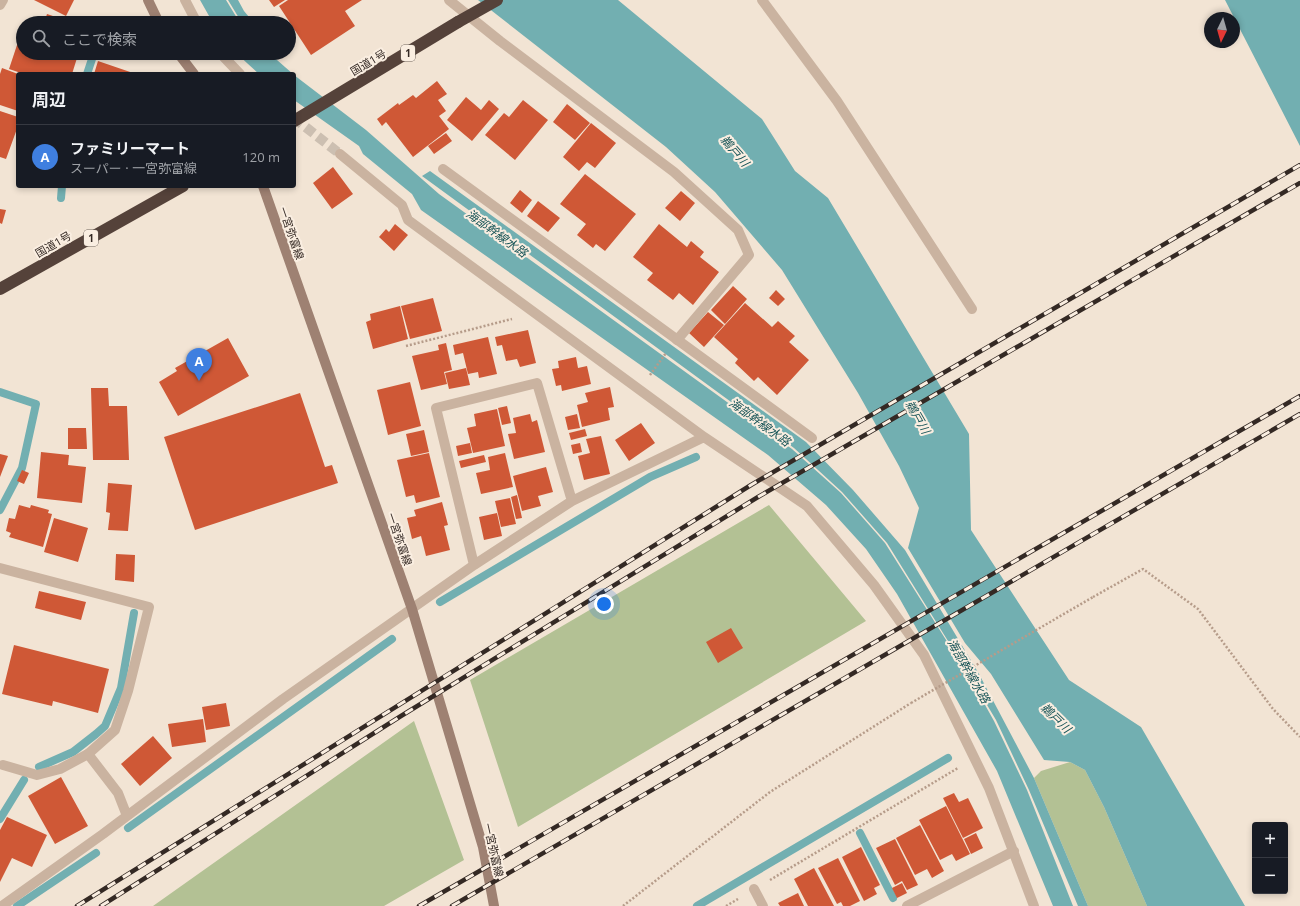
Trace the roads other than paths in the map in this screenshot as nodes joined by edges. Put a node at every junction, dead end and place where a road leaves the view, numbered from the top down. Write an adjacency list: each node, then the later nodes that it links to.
1 (3, 0): 7 (street)
2 (148, 0): 8 (main road)
3 (185, 0): 9 (street)
4 (449, 0): 21 (street)
5 (497, 0): 14 (highway, 国道1号 / 1, bridge)
6 (762, 0): 20 (street)
7 (0, 5)
8 (156, 16)
9 (193, 16)
10 (183, 60): 12 (main road)
11 (227, 60): 13 (street)
12 (192, 72)
13 (238, 72)
14 (296, 121)
15 (340, 154): 22 (street)
16 (443, 169): 21 (street)
17 (178, 188): 19 (highway, 国道1号 / 1)
18 (264, 188): 27 (main road, 一宮弥富線)
19 (0, 289)
20 (972, 309)
21 (677, 340): 23 (street)
22 (704, 437): 24 (street); 31 (street)
23 (812, 438)
24 (572, 501): 25 (street); 25 (street)
25 (474, 565): 27 (street)
26 (0, 568): 28 (street)
27 (412, 609): 30 (street); 34 (main road, 一宮弥富線)
28 (88, 754): 29 (street); 30 (street)
29 (3, 765)
30 (127, 816): 33 (street)
31 (1014, 851): 36 (street); 37 (street)
32 (754, 889): 35 (street)
33 (2, 906)
34 (494, 906)
35 (763, 906)
36 (907, 906)
37 (1034, 906)

